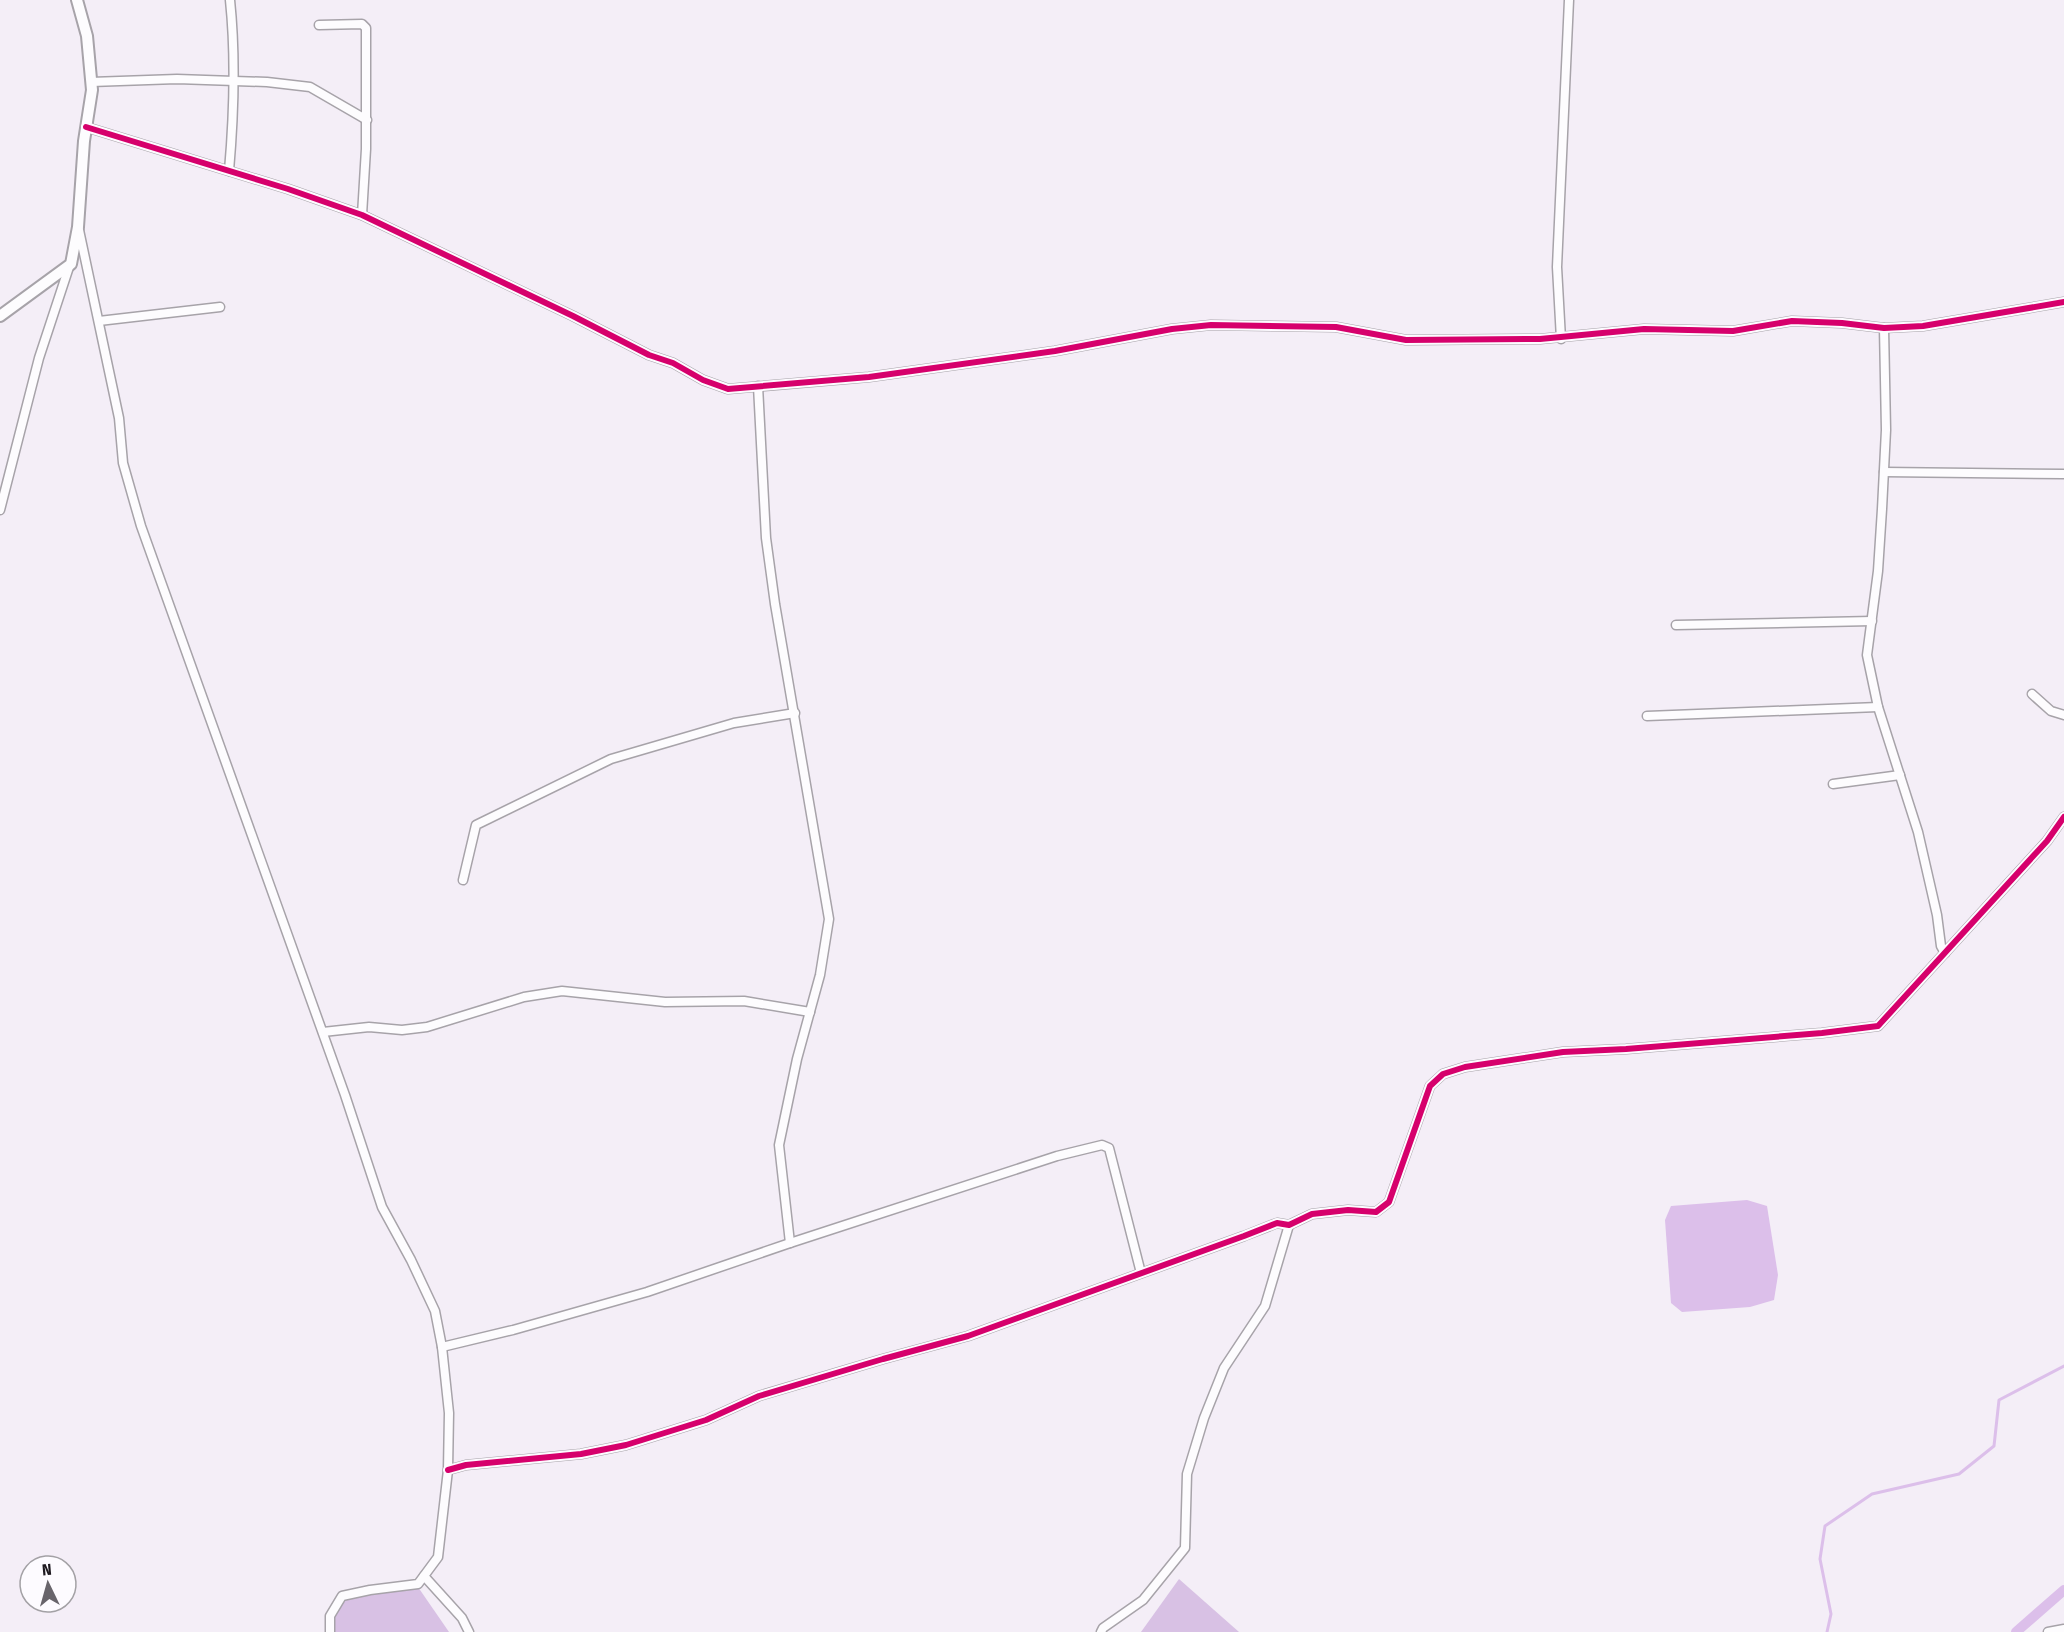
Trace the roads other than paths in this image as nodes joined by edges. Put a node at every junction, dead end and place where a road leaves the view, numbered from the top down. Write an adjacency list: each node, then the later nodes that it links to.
1 (77, 0): 5 (street)
2 (231, 0): 6 (street)
3 (1569, 0): 18 (street)
4 (319, 26): 7 (street)
5 (91, 82): 6 (street); 8 (street)
6 (234, 82): 7 (street); 9 (street)
7 (367, 120): 10 (street)
8 (86, 127): 9 (street); 11 (street)
9 (229, 171): 10 (street)
10 (362, 215): 19 (street)
11 (78, 227): 12 (street); 16 (street)
12 (70, 264): 15 (street); 22 (street)
13 (2064, 302): 17 (street)
14 (220, 307): 16 (street)
15 (0, 316)
16 (99, 321): 36 (street)
17 (1884, 328): 18 (street); 20 (street)
18 (1561, 339): 19 (street)
19 (758, 387): 27 (street)
20 (1884, 472): 21 (street); 23 (street)
21 (2064, 474)
22 (0, 510)
23 (1872, 621): 24 (street); 26 (street)
24 (1676, 625)
25 (2032, 694): 28 (street)
26 (1878, 707): 29 (street); 30 (street)
27 (795, 713): 33 (street); 35 (street)
28 (2064, 715)
29 (1647, 716)
30 (1900, 775): 31 (street); 34 (street)
31 (1833, 784)
32 (2064, 817): 34 (street)
33 (463, 880)
34 (1945, 953): 37 (street)
35 (810, 1012): 36 (street); 38 (street)
36 (322, 1032): 40 (street)
37 (1289, 1225): 39 (street); 46 (street)
38 (790, 1243): 39 (street); 40 (street)
39 (1141, 1273): 41 (street)
40 (442, 1347): 41 (street)
41 (448, 1470): 42 (street)
42 (424, 1576): 44 (street); 45 (street)
43 (2064, 1629): 47 (street)
44 (330, 1632)
45 (469, 1632)
46 (1101, 1632)
47 (2048, 1632)

